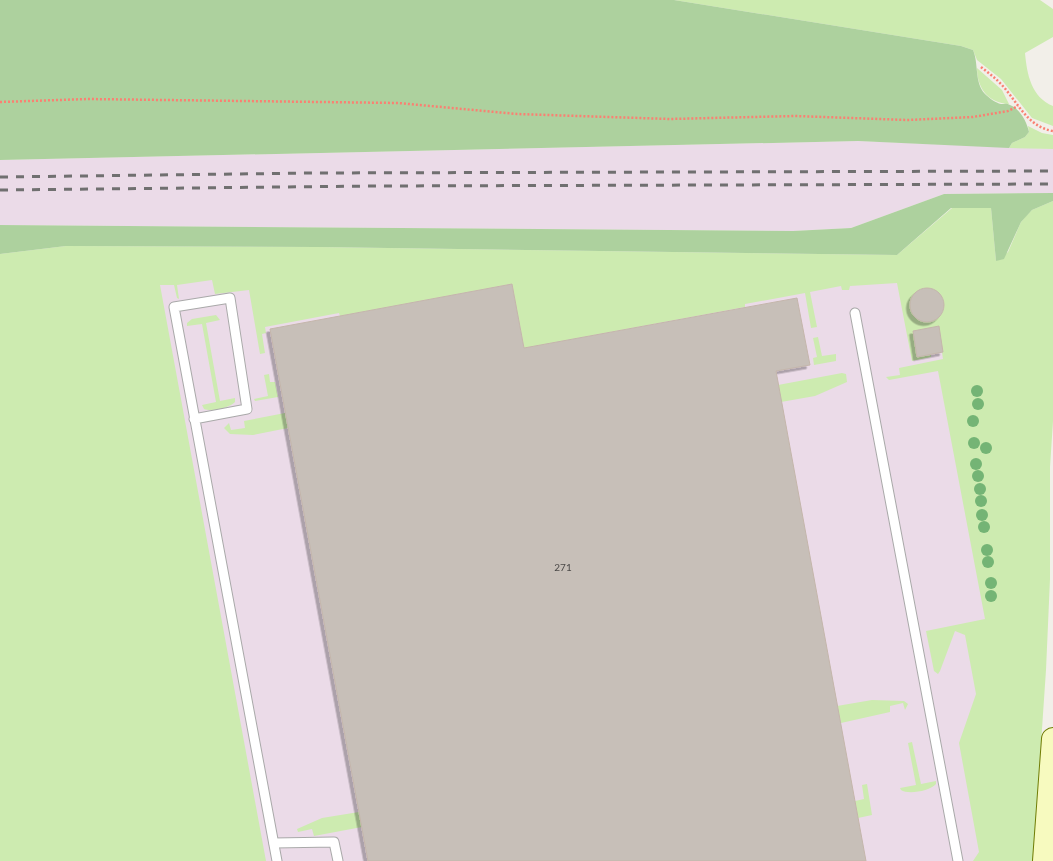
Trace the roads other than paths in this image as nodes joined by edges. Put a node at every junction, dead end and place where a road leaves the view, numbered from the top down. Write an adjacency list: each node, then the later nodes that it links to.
1 (855, 314): 7 (lane)
2 (194, 419): 2 (lane); 4 (lane)
3 (1053, 739): 8 (main road)
4 (274, 843): 5 (lane); 6 (lane)
5 (277, 861)
6 (338, 861)
7 (958, 861)
8 (1044, 861)

